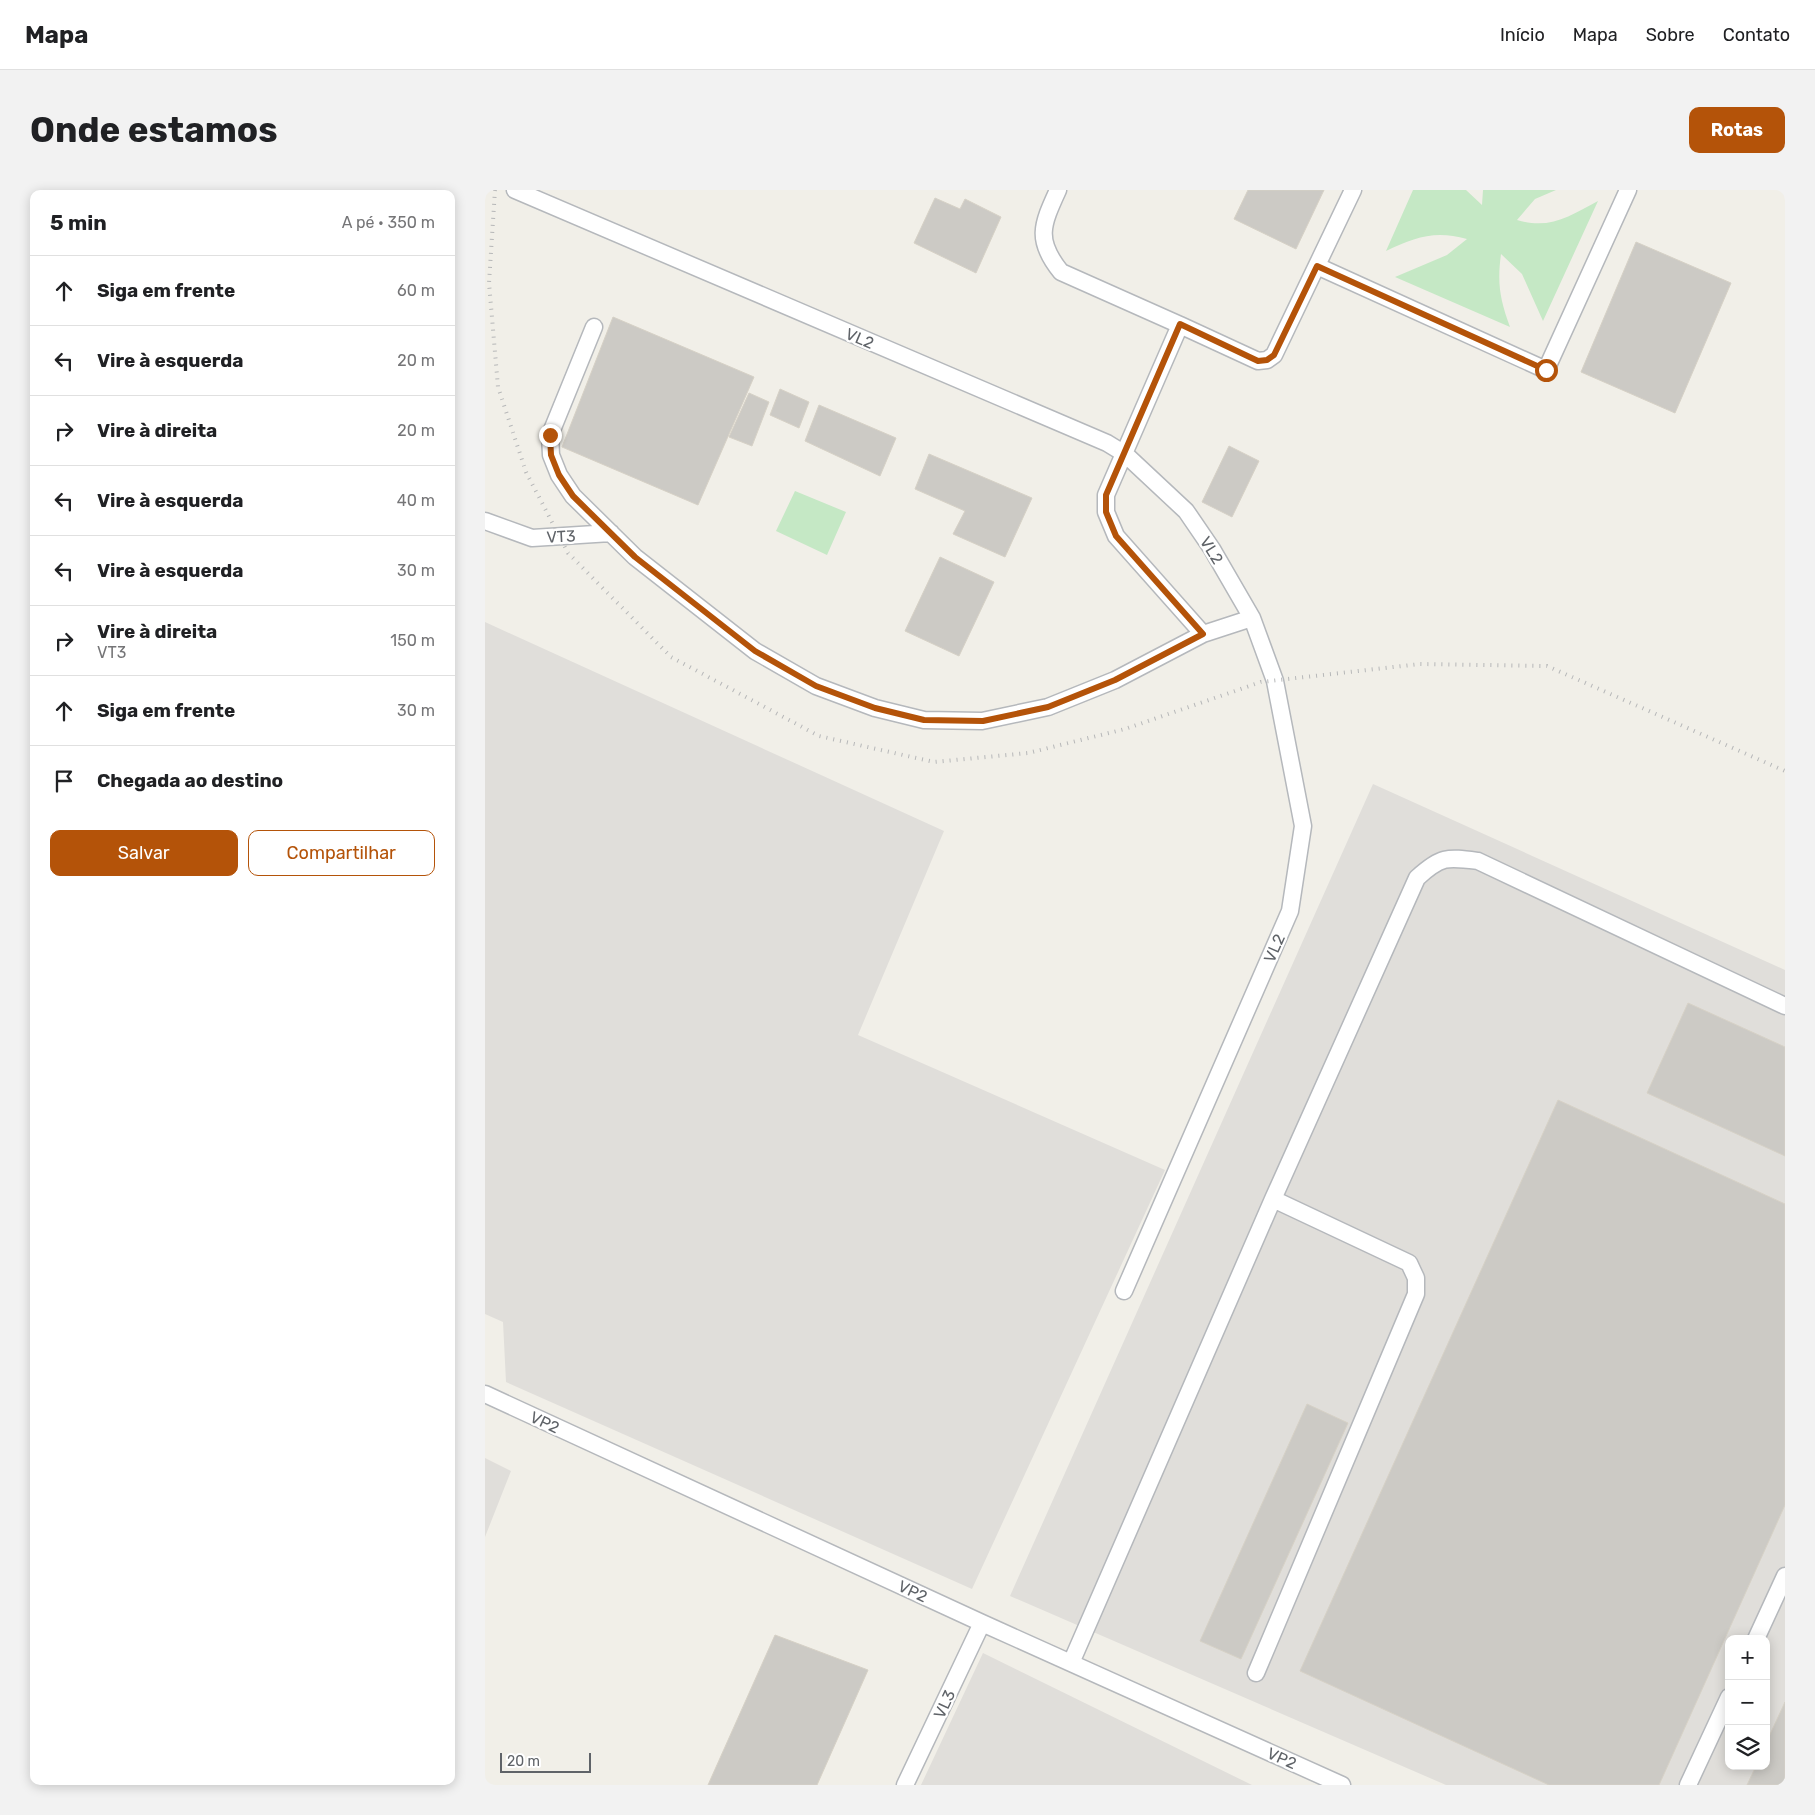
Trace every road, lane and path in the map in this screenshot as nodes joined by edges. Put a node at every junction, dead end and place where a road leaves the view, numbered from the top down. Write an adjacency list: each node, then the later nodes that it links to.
1 (515, 190): 8 (lane, VL2)
2 (1057, 190): 6 (lane)
3 (1353, 190): 5 (lane)
4 (1628, 190): 5 (lane)
5 (1317, 266): 6 (lane)
6 (1180, 324): 8 (lane)
7 (594, 327): 10 (lane)
8 (1125, 454): 11 (lane, VL2); 12 (lane)
9 (485, 521): 10 (lane, VT3)
10 (611, 533): 12 (lane)
11 (1252, 618): 12 (lane); 15 (lane, VL2)
12 (1203, 634)
13 (1785, 1006): 14 (lane)
14 (1273, 1198): 20 (lane); 21 (lane)
15 (1124, 1291)
16 (485, 1394): 18 (lane, VP2)
17 (1785, 1576): 19 (lane)
18 (982, 1623): 20 (lane, VP2); 23 (lane, VL3)
19 (1758, 1635)
20 (1071, 1663): 24 (lane, VP2)
21 (1256, 1672)
22 (1725, 1706): 25 (lane)
23 (905, 1785)
24 (1342, 1785)
25 (1688, 1785)

